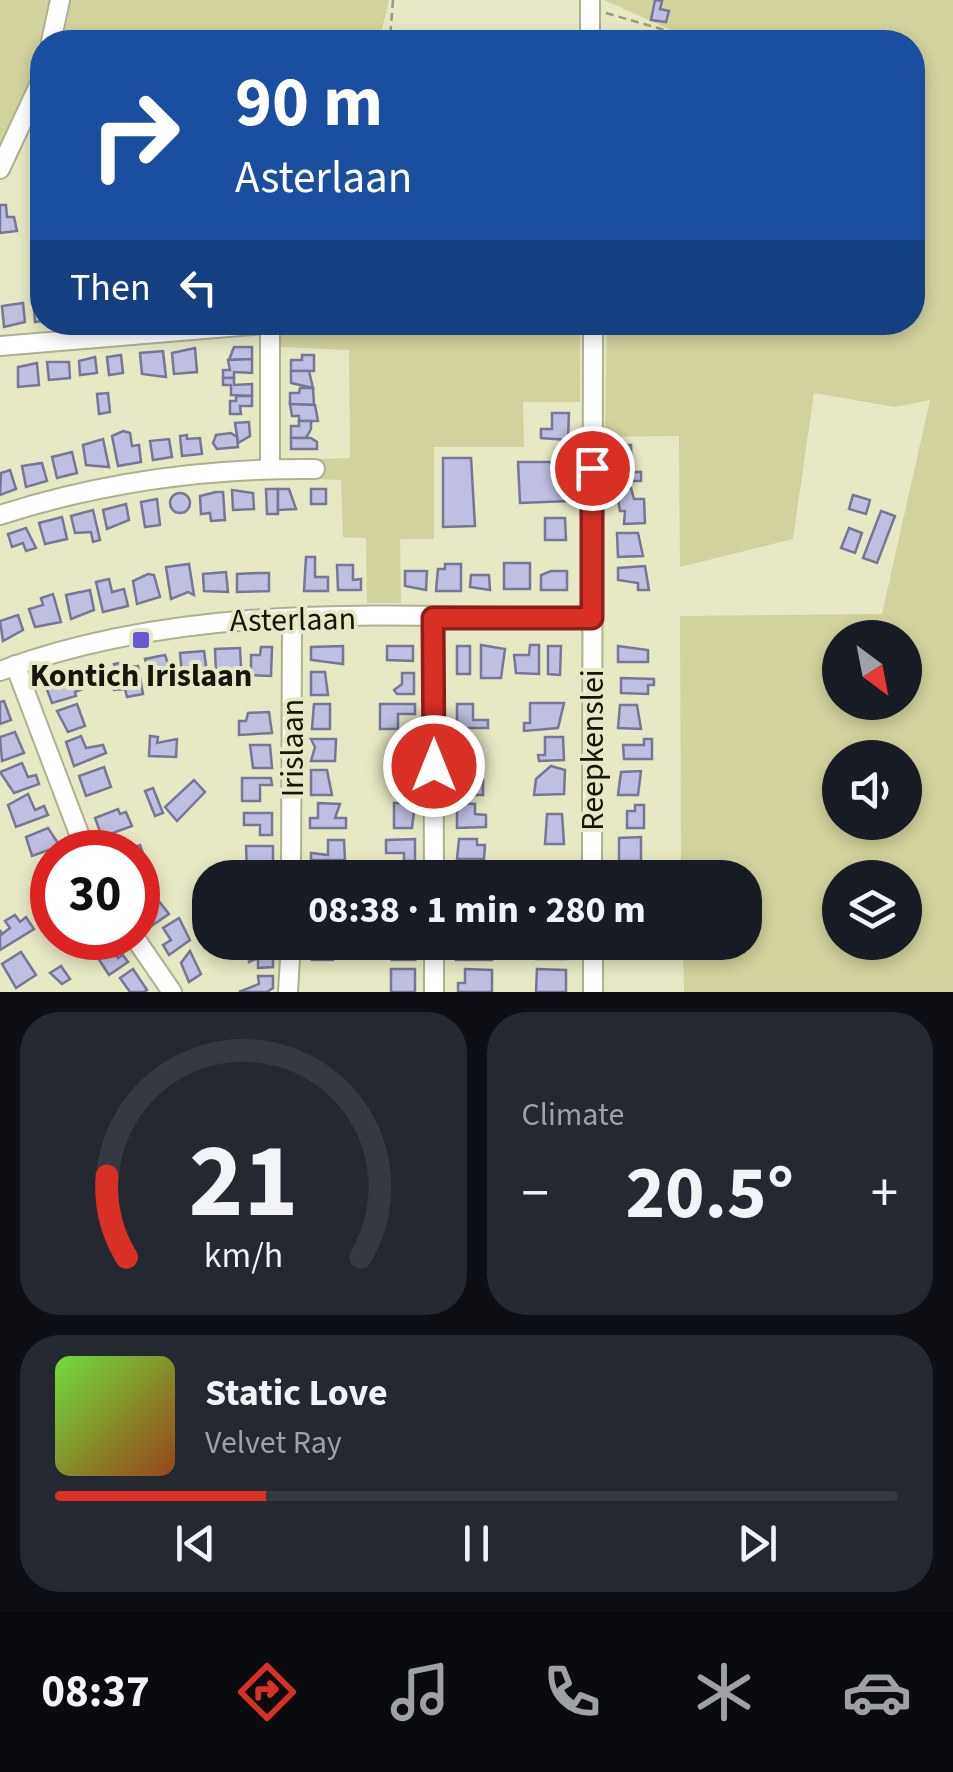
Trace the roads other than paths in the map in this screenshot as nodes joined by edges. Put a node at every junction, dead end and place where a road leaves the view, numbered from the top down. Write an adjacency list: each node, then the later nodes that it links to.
1 (60, 0): 2 (street)
2 (54, 30)
3 (30, 104): 4 (street)
4 (0, 168)
5 (132, 335): 8 (street)
6 (270, 335): 9 (street)
7 (593, 335): 14 (street, Reepkenslei)
8 (0, 346)
9 (270, 468): 10 (street); 11 (street)
10 (315, 469)
11 (0, 515)
12 (292, 618): 13 (street, Asterlaan); 15 (street, Asterlaan); 17 (street, Irislaan)
13 (433, 618): 14 (street, Asterlaan); 18 (street)
14 (592, 618): 19 (street, Reepkenslei)
15 (8, 668): 16 (street)
16 (77, 830)
17 (292, 860)
18 (434, 860)
19 (592, 860)
20 (150, 960): 24 (street)
21 (290, 960): 25 (street)
22 (434, 960): 26 (street)
23 (593, 960): 27 (street)
24 (172, 992)
25 (288, 992)
26 (434, 992)
27 (593, 992)

